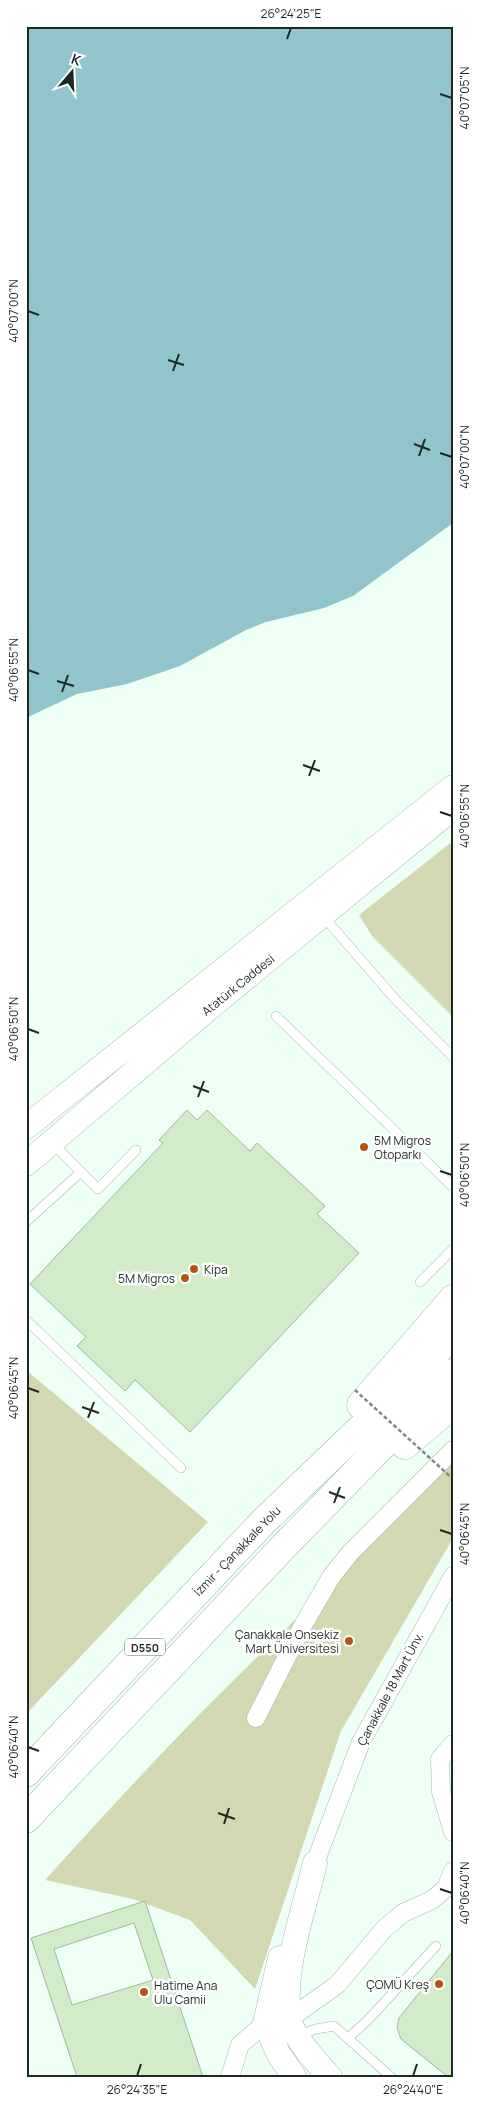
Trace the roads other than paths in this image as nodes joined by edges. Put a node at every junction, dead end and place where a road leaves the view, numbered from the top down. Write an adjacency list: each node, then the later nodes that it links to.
1 (453, 788): 3 (main road, Atatürk Caddesi)
2 (453, 808): 3 (main road, Atatürk Caddesi)
3 (316, 909): 5 (lane); 6 (main road, Atatürk Caddesi); 7 (main road, Atatürk Caddesi)
4 (276, 1016): 11 (lane)
5 (453, 1057)
6 (26, 1127)
7 (52, 1143): 9 (main road, Atatürk Caddesi); 10 (lane)
8 (136, 1150): 10 (lane)
9 (26, 1164)
10 (81, 1172): 12 (lane)
11 (453, 1187)
12 (26, 1222)
13 (453, 1249): 14 (lane)
14 (420, 1282)
15 (453, 1299): 23 (highway)
16 (26, 1320): 22 (lane)
17 (453, 1334): 20 (highway, İzmir - Çanakkale Yolu / D550)
18 (453, 1373): 20 (highway, İzmir - Çanakkale Yolu / D550)
19 (453, 1404): 24 (highway)
20 (394, 1415): 23 (highway, İzmir - Çanakkale Yolu / D550); 24 (highway, İzmir - Çanakkale Yolu / D550)
21 (453, 1450): 26 (street)
22 (181, 1468)
23 (264, 1521): 28 (highway, İzmir - Çanakkale Yolu / D550)
24 (288, 1542): 29 (highway, D550)
25 (453, 1576): 31 (street, Çanakkale 18 Mart Ünv.)
26 (256, 1718)
27 (453, 1744): 30 (street)
28 (26, 1773)
29 (26, 1819)
30 (453, 1832)
31 (315, 1863): 34 (main road); 35 (main road)
32 (453, 1871): 35 (street)
33 (436, 1946): 36 (lane)
34 (265, 2023): 35 (street); 37 (street); 38 (main road)
35 (294, 2027): 36 (lane); 39 (main road)
36 (349, 2037): 40 (lane)
37 (230, 2077)
38 (294, 2077)
39 (330, 2077)
40 (391, 2077)

